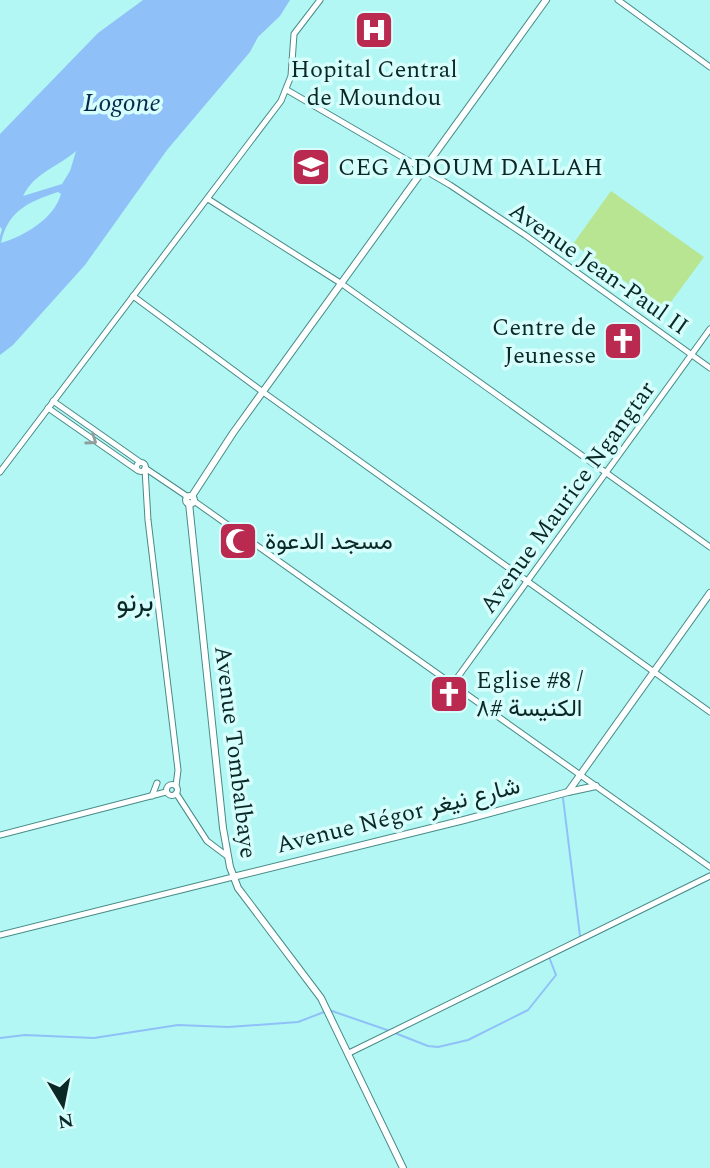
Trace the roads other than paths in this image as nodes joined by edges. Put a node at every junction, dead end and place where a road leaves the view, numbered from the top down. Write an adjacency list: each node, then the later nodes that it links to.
1 (320, 0): 5 (street)
2 (546, 0): 6 (main road)
3 (618, 0): 4 (street)
4 (710, 66)
5 (287, 90): 6 (street, Avenue Jean-Paul II); 7 (street)
6 (424, 169): 8 (main road); 11 (street, Avenue Jean-Paul II)
7 (208, 199): 8 (street); 9 (street)
8 (342, 284): 13 (main road); 18 (street)
9 (133, 296): 13 (street); 14 (street)
10 (710, 329): 11 (street, Avenue Maurice Ngangtar)
11 (691, 354): 12 (street, Avenue Jean-Paul II); 18 (street, Avenue Maurice Ngangtar)
12 (710, 368)
13 (263, 392): 19 (main road); 21 (street)
14 (53, 401): 15 (street); 16 (street)
15 (48, 408): 16 (street, one-way to 16); 17 (street)
16 (141, 469): 19 (street); 29 (street)
17 (0, 472)
18 (605, 473): 20 (street); 21 (street, Avenue Maurice Ngangtar)
19 (191, 500): 24 (street); 34 (main road, Avenue Tombalbaye)
20 (710, 547)
21 (528, 581): 23 (street); 24 (street, Avenue Maurice Ngangtar)
22 (710, 593): 23 (main road)
23 (653, 670): 25 (street); 26 (main road)
24 (452, 685): 26 (street)
25 (710, 712)
26 (579, 775): 28 (street); 31 (main road)
27 (157, 783): 32 (street)
28 (596, 786): 31 (main road, Avenue Négor شارع نيغر); 35 (street)
29 (176, 790): 30 (street); 30 (street); 34 (street)
30 (166, 792): 32 (street)
31 (568, 792): 37 (main road, Avenue Négor شارع نيغر)
32 (152, 797): 33 (street)
33 (0, 835)
34 (227, 856): 37 (main road, Avenue Tombalbaye)
35 (710, 867)
36 (710, 876): 39 (street)
37 (233, 877): 38 (street, Avenue Négor شارع نيغر); 39 (main road, Avenue Tombalbaye)
38 (0, 935)
39 (349, 1053): 40 (main road, Avenue Tombalbaye)
40 (403, 1168)

